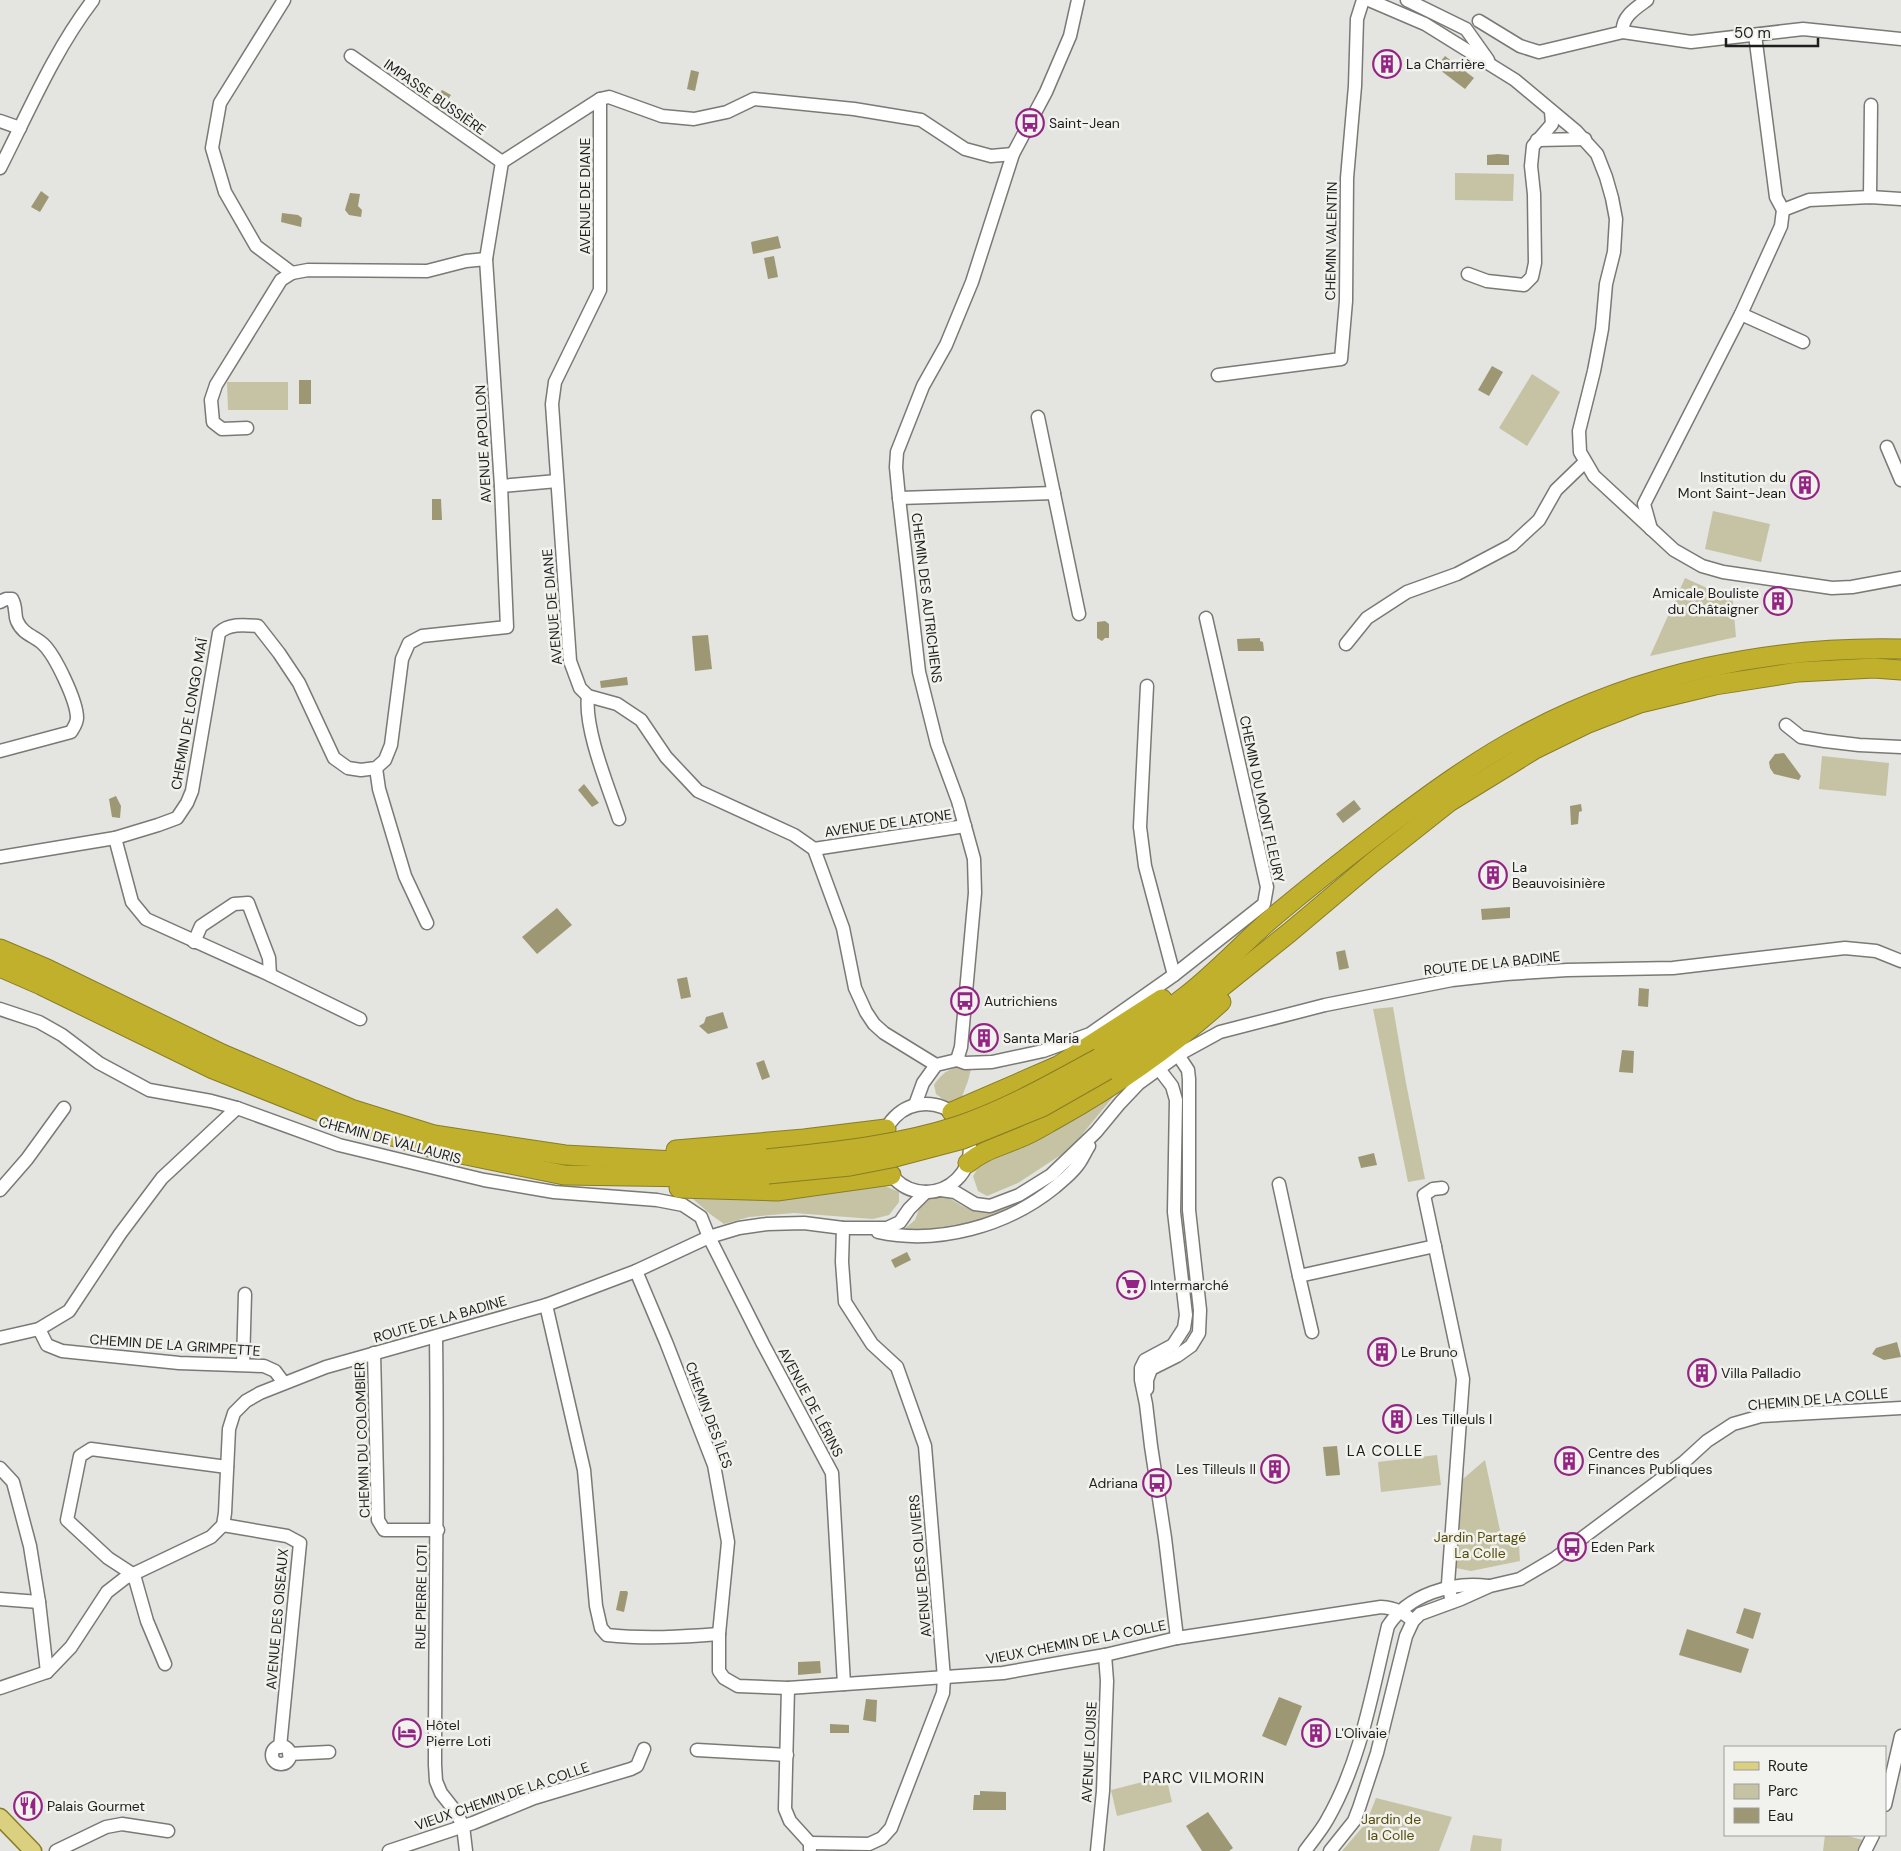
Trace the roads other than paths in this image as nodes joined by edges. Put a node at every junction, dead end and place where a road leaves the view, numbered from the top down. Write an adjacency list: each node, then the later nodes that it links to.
1 (94, 0): 19 (street)
2 (284, 0): 29 (street)
3 (1078, 0): 22 (street, CHEMIN DES AUTRICHIENS)
4 (1362, 0): 33 (street, CHEMIN VALENTIN)
5 (1369, 0): 8 (street)
6 (1408, 0): 9 (street)
7 (1647, 0): 10 (street)
8 (1425, 24): 9 (street); 14 (street)
9 (1466, 29): 10 (street); 14 (street)
10 (1623, 32): 11 (street)
11 (1755, 35): 12 (street); 27 (street)
12 (1901, 39)
13 (351, 56): 23 (street, IMPASSE BUSSIÈRE)
14 (1492, 66): 17 (street)
15 (600, 99): 22 (street); 23 (street); 39 (street, AVENUE DE DIANE)
16 (1871, 105): 25 (street)
17 (1552, 111): 20 (street); 21 (street)
18 (0, 121): 19 (street)
19 (20, 128): 24 (street)
20 (1537, 140): 21 (street); 30 (street)
21 (1585, 140): 37 (street)
22 (1013, 154): 42 (street, CHEMIN DES AUTRICHIENS)
23 (502, 162): 28 (street, AVENUE APOLLON)
24 (0, 168)
25 (1870, 197): 26 (street); 27 (street)
26 (1901, 199)
27 (1783, 210): 31 (street)
28 (486, 259): 29 (street); 40 (street, AVENUE APOLLON)
29 (292, 273): 35 (street)
30 (1468, 274)
31 (1741, 314): 32 (street); 43 (street)
32 (1803, 342)
33 (1218, 375)
34 (1038, 417): 41 (street)
35 (247, 428)
36 (1887, 447): 38 (street)
37 (1585, 462): 43 (street); 48 (street)
38 (1901, 480)
39 (557, 481): 40 (street); 52 (street, AVENUE DE DIANE)
40 (501, 486): 56 (street, AVENUE APOLLON)
41 (1054, 493): 42 (street); 46 (street)
42 (899, 498): 58 (street, CHEMIN DES AUTRICHIENS)
43 (1650, 529): 44 (street)
44 (1901, 578)
45 (0, 602): 55 (street)
46 (1079, 614)
47 (1206, 618): 69 (street, CHEMIN DU MONT FLEURY)
48 (1346, 644)
49 (1901, 648): 62 (highway)
50 (1901, 670): 64 (highway)
51 (1147, 686): 69 (street)
52 (588, 696): 57 (street); 60 (street)
53 (1786, 725): 54 (street)
54 (1901, 747)
55 (0, 751)
56 (376, 768): 59 (street, CHEMIN DE LONGO MAÏ); 63 (street)
57 (619, 819)
58 (965, 826): 60 (street, AVENUE DE LATONE); 74 (street, CHEMIN DES AUTRICHIENS)
59 (115, 838): 61 (street, CHEMIN DE LONGO MAÏ); 65 (street)
60 (814, 849): 76 (street)
61 (0, 857)
62 (1272, 918): 75 (highway); 83 (highway)
63 (427, 923)
64 (1290, 932): 75 (highway); 88 (highway)
65 (194, 942): 70 (street); 70 (street)
66 (0, 949): 86 (highway)
67 (1901, 961): 73 (street, ROUTE DE LA BADINE)
68 (0, 968): 89 (highway)
69 (1174, 975): 74 (street)
70 (270, 976): 72 (street)
71 (0, 1009): 82 (street, CHEMIN DE VALLAURIS)
72 (360, 1019)
73 (1178, 1055): 77 (street, ROUTE DE LA BADINE); 99 (street)
74 (957, 1060): 76 (street)
75 (1103, 1064): 87 (highway, bridge)
76 (936, 1065): 78 (street)
77 (1159, 1069): 85 (street, ROUTE DE LA BADINE); 100 (street)
78 (923, 1083): 79 (street); 80 (street)
79 (930, 1104): 80 (street); 83 (street)
80 (915, 1105): 84 (street)
81 (64, 1108): 94 (street)
82 (237, 1108): 103 (street, CHEMIN DE VALLAURIS); 109 (street)
83 (952, 1112): 88 (street)
84 (886, 1129): 86 (highway); 90 (street)
85 (1096, 1132): 97 (street, ROUTE DE LA BADINE); 102 (street, ROUTE DE LA BADINE)
86 (565, 1155): 87 (highway)
87 (767, 1166): 89 (highway)
88 (963, 1171): 95 (street); 97 (street)
89 (564, 1175): 90 (highway)
90 (891, 1175): 92 (street)
91 (1279, 1184): 106 (street)
92 (908, 1188): 96 (street); 98 (street)
93 (1442, 1188): 104 (street)
94 (0, 1190)
95 (941, 1190): 96 (street); 97 (street, ROUTE DE LA BADINE)
96 (926, 1192): 98 (street, ROUTE DE LA BADINE)
97 (965, 1199)
98 (909, 1209): 102 (street, ROUTE DE LA BADINE)
99 (1189, 1210): 100 (street); 116 (street)
100 (1174, 1212): 116 (street)
101 (843, 1228): 102 (street, ROUTE DE LA BADINE); 103 (street, ROUTE DE LA BADINE); 135 (street, AVENUE DES OLIVIERS)
102 (868, 1229)
103 (709, 1237): 105 (street, ROUTE DE LA BADINE); 138 (street, AVENUE DE LÉRINS)
104 (1435, 1246): 106 (street); 124 (street)
105 (636, 1271): 108 (street, ROUTE DE LA BADINE); 130 (street, CHEMIN DES ÎLES)
106 (1299, 1276): 110 (street)
107 (245, 1294): 114 (street)
108 (546, 1305): 111 (street, ROUTE DE LA BADINE); 130 (street)
109 (39, 1329): 112 (street); 114 (street, CHEMIN DE LA GRIMPETTE)
110 (1312, 1332)
111 (436, 1337): 113 (street, ROUTE DE LA BADINE); 121 (street, RUE PIERRE LOTI)
112 (0, 1338)
113 (374, 1353): 115 (street, ROUTE DE LA BADINE); 121 (street, CHEMIN DU COLOMBIER)
114 (243, 1364): 115 (street, CHEMIN DE LA GRIMPETTE)
115 (284, 1383): 118 (street, ROUTE DE LA BADINE)
116 (1146, 1404): 131 (street)
117 (1901, 1408): 123 (street, CHEMIN DE LA COLLE)
118 (227, 1467): 120 (street, ROUTE DE LA BADINE); 122 (street)
119 (0, 1468): 126 (street)
120 (223, 1525): 122 (street); 145 (street, AVENUE DES OISEAUX)
121 (438, 1530): 151 (street, RUE PIERRE LOTI)
122 (134, 1575): 133 (street); 134 (street)
123 (1490, 1586): 124 (street, CHEMIN DE LA COLLE); 127 (street, CHEMIN DE LA COLLE)
124 (1449, 1588): 127 (street); 128 (street, CHEMIN DE LA COLLE)
125 (0, 1599): 126 (street)
126 (39, 1602): 134 (street)
127 (1452, 1602): 129 (street, CHEMIN DE LA COLLE)
128 (1401, 1611): 129 (street); 131 (street, VIEUX CHEMIN DE LA COLLE); 147 (street, CHEMIN DE LA COLLE)
129 (1413, 1621): 148 (street)
130 (719, 1634): 139 (street, CHEMIN DES ÎLES)
131 (1177, 1638): 132 (street, VIEUX CHEMIN DE LA COLLE)
132 (1105, 1655): 135 (street, VIEUX CHEMIN DE LA COLLE); 159 (street, AVENUE LOUISE)
133 (165, 1664)
134 (46, 1672): 137 (street)
135 (944, 1678): 138 (street, VIEUX CHEMIN DE LA COLLE); 154 (street, AVENUE DES OLIVIERS)
136 (0, 1683): 137 (street)
137 (14, 1683): 140 (street)
138 (844, 1684): 141 (street, VIEUX CHEMIN DE LA COLLE)
139 (738, 1686): 141 (street, VIEUX CHEMIN DE LA COLLE)
140 (0, 1688)
141 (788, 1688): 146 (street)
142 (1901, 1736): 149 (street)
143 (644, 1749): 151 (street, VIEUX CHEMIN DE LA COLLE)
144 (697, 1750): 146 (street)
145 (329, 1752)
146 (787, 1755): 154 (street)
147 (1344, 1786): 148 (street); 160 (street, CHEMIN DE LA COLLE)
148 (1363, 1793): 161 (street)
149 (1886, 1801)
150 (0, 1817): 155 (main road)
151 (463, 1826): 157 (street, VIEUX CHEMIN DE LA COLLE); 158 (street, RUE PIERRE LOTI)
152 (168, 1831): 156 (street)
153 (1872, 1836): 162 (street)
154 (810, 1847)
155 (33, 1851)
156 (56, 1851)
157 (389, 1851)
158 (466, 1851)
159 (1097, 1851)
160 (1305, 1851)
161 (1330, 1851)
162 (1865, 1851)

